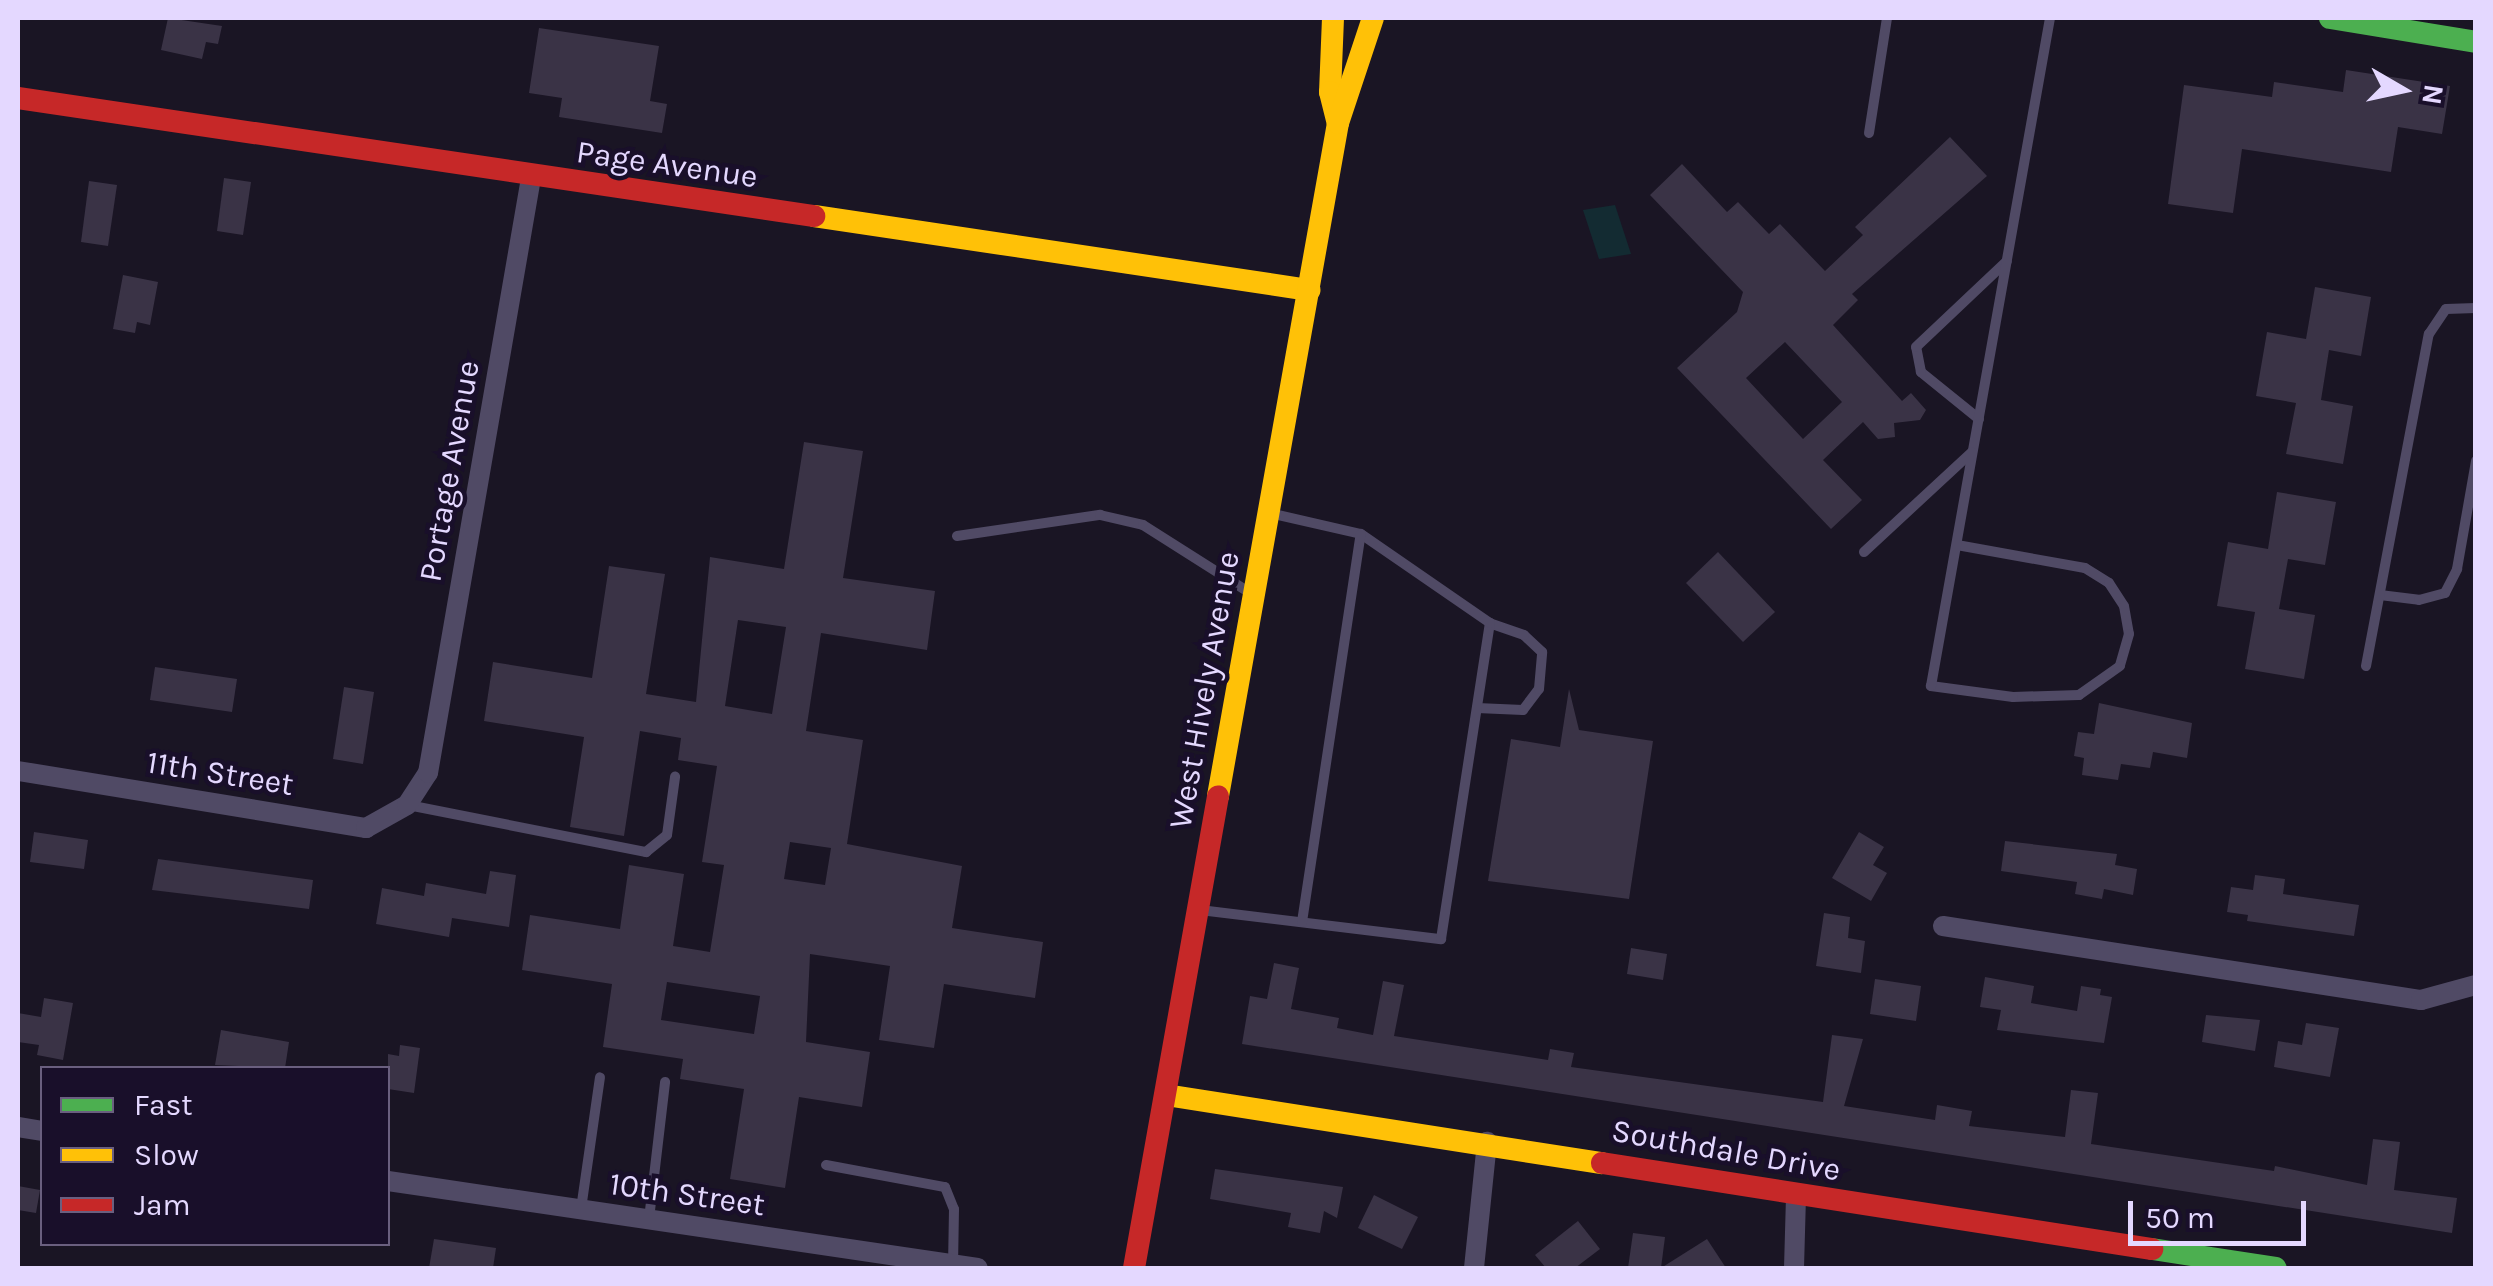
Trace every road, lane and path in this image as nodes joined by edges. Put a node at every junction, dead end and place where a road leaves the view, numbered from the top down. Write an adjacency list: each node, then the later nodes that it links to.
1 (1333, 18): 8 (street)
2 (1373, 18): 8 (street)
3 (1887, 18): 9 (lane)
4 (2050, 18): 11 (lane)
5 (2330, 18): 6 (street)
6 (2476, 42)
7 (18, 98): 10 (street, Page Avenue)
8 (1338, 123): 12 (street, West Hively Avenue)
9 (1869, 133)
10 (531, 178): 12 (street, Page Avenue); 29 (street, Portage Avenue)
11 (2007, 260): 14 (lane); 14 (lane)
12 (1309, 290): 17 (street, West Hively Avenue)
13 (2476, 308): 22 (lane)
14 (1979, 419): 15 (lane)
15 (1973, 451): 20 (lane); 21 (lane)
16 (2476, 461): 22 (lane)
17 (1270, 512): 18 (lane); 23 (street, West Hively Avenue)
18 (1361, 534): 24 (lane); 31 (lane)
19 (957, 536): 23 (lane)
20 (1956, 545): 20 (lane)
21 (1864, 552)
22 (2380, 595): 25 (lane)
23 (1255, 597): 30 (street, West Hively Avenue)
24 (1490, 623): 26 (lane); 26 (lane)
25 (2366, 666)
26 (1477, 708): 31 (lane)
27 (18, 771): 29 (street, 11th Street)
28 (675, 777): 29 (lane)
29 (407, 805)
30 (1199, 910): 31 (lane); 36 (street, West Hively Avenue)
31 (1302, 922)
32 (1943, 926): 33 (street)
33 (2476, 985)
34 (600, 1077): 41 (lane)
35 (665, 1082): 42 (lane)
36 (1166, 1095): 37 (street, Southdale Drive); 45 (street, West Hively Avenue)
37 (1487, 1142): 40 (street, Southdale Drive); 46 (street)
38 (826, 1165): 43 (lane)
39 (390, 1182): 41 (street, 10th Street)
40 (1796, 1197): 47 (street); 48 (street, Southdale Drive)
41 (581, 1210): 42 (street, 10th Street)
42 (649, 1220): 43 (street, 10th Street)
43 (953, 1265): 44 (street, 10th Street)
44 (978, 1268)
45 (1134, 1268)
46 (1474, 1268)
47 (1794, 1268)
48 (2276, 1268)

